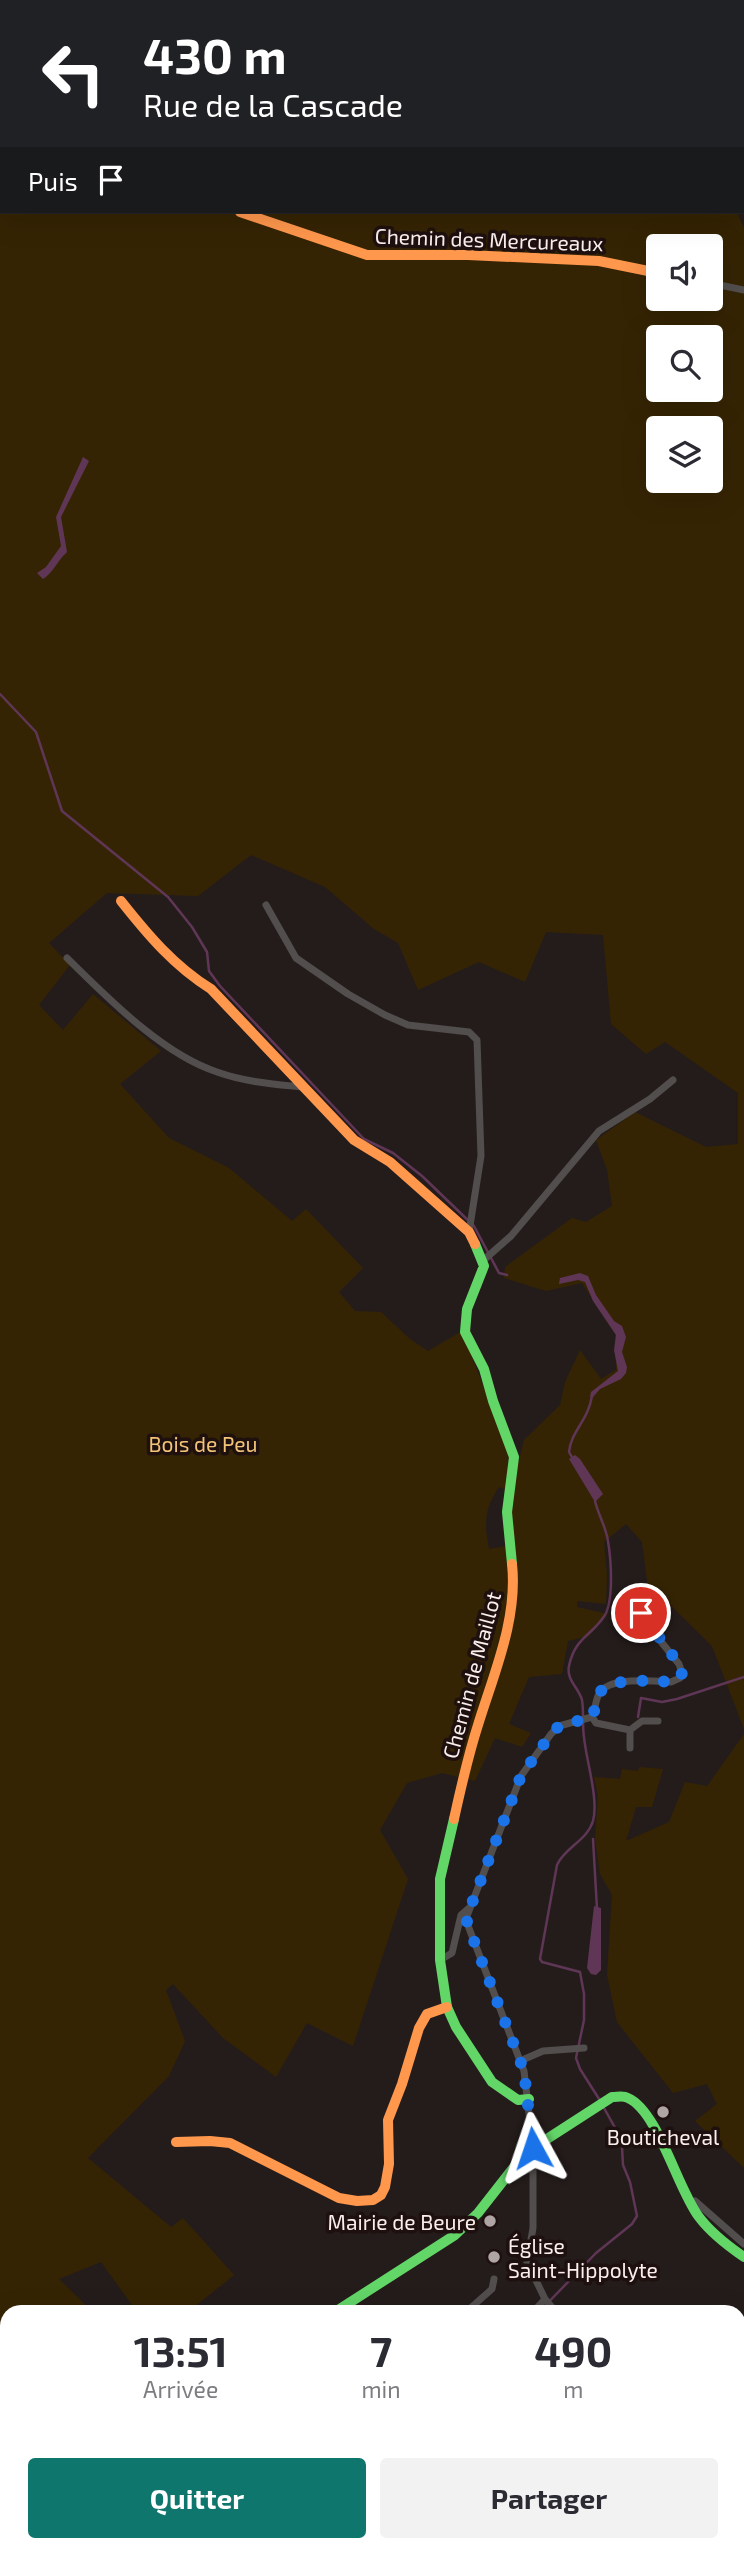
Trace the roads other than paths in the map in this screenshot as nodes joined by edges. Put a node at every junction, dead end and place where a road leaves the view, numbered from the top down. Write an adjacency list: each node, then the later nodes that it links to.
1 (246, 214): 2 (street, Chemin des Mercureaux)
2 (646, 271)
3 (723, 286): 4 (street)
4 (744, 290)
5 (121, 901): 9 (street)
6 (265, 905): 10 (street)
7 (67, 958): 9 (street)
8 (673, 1080): 11 (street)
9 (302, 1087): 10 (street)
10 (471, 1226): 11 (street)
11 (488, 1257): 18 (street, Chemin de Maillot)
12 (634, 1608): 13 (street)
13 (590, 1717): 15 (street); 17 (street)
14 (658, 1721): 15 (street)
15 (630, 1730): 16 (street)
16 (630, 1748)
17 (470, 1906): 18 (street); 21 (street)
18 (440, 1959): 19 (street, Chemin de Maillot)
19 (447, 2007): 22 (street, Chemin de Maillot); 23 (street)
20 (578, 2048): 21 (street)
21 (520, 2061): 22 (street)
22 (529, 2099): 24 (street)
23 (176, 2142)
24 (533, 2148): 25 (street); 29 (street); 30 (street)
25 (687, 2194): 26 (street); 27 (street)
26 (744, 2244)
27 (744, 2257)
28 (494, 2279): 31 (street)
29 (548, 2301): 32 (street); 33 (street)
30 (346, 2305)
31 (474, 2305)
32 (543, 2305)
33 (551, 2305)

